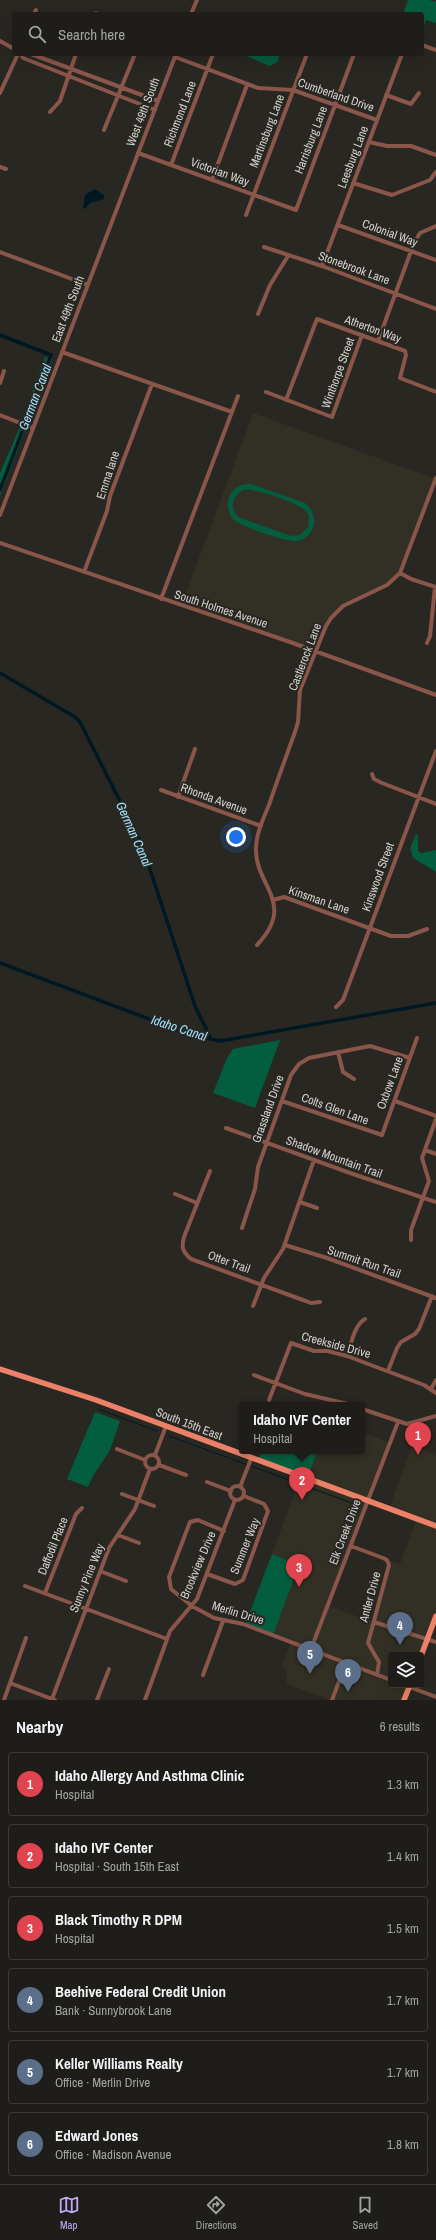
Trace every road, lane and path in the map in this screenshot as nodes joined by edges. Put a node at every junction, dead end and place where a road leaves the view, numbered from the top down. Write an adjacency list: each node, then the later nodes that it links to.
1 (196, 0): 2 (street)
2 (192, 12)
3 (0, 41): 5 (street)
4 (424, 46): 6 (street)
5 (12, 49)
6 (436, 50)
7 (19, 56): 24 (street)
8 (22, 56): 20 (street)
9 (36, 56): 18 (street)
10 (75, 56): 18 (street)
11 (134, 56): 22 (street)
12 (175, 56): 28 (street, West 49th South)
13 (177, 56): 19 (street, Cumberland Drive)
14 (212, 56): 19 (street, Richmond Lane)
15 (306, 56): 23 (street, Martinsburg Lane)
16 (353, 56): 29 (street, Harrisburg Lane)
17 (401, 56): 27 (street, Leesburg Lane)
18 (71, 69): 20 (street); 22 (street)
19 (207, 69): 21 (street, Cumberland Drive); 37 (street, Richmond Lane)
20 (68, 76): 26 (street); 31 (street)
21 (248, 85): 23 (street, Cumberland Drive); 42 (street)
22 (121, 88): 26 (street); 28 (street)
23 (293, 90): 29 (street, Cumberland Drive); 44 (street, Martinsburg Lane)
24 (0, 93)
25 (420, 93): 27 (street)
26 (118, 94): 30 (street); 33 (street)
27 (386, 95): 32 (street, Leesburg Lane)
28 (158, 101): 30 (street, West 49th South)
29 (335, 105): 32 (street, Cumberland Drive); 45 (street, Harrisburg Lane)
30 (155, 110): 35 (street, West 49th South)
31 (50, 112)
32 (377, 120): 34 (street, Leesburg Lane)
33 (104, 130)
34 (369, 142): 36 (street); 43 (street, Leesburg Lane)
35 (138, 153): 37 (street, Victorian Way); 41 (street, West 49th South)
36 (436, 155)
37 (171, 165): 42 (street, Victorian Way)
38 (0, 167): 39 (street)
39 (6, 169)
40 (436, 172): 43 (street)
41 (129, 178): 55 (street, East 49th South)
42 (212, 180): 44 (street, Victorian Way)
43 (353, 183): 47 (street, Leesburg Lane)
44 (253, 194): 45 (street, Victorian Way); 46 (street, Martinsburg Lane)
45 (296, 210)
46 (246, 215)
47 (338, 225): 50 (street, Colonial Way); 54 (street, Leesburg Lane)
48 (436, 226): 50 (street)
49 (264, 247): 52 (street, Stonebrook Lane)
50 (410, 251): 53 (street, Colonial Way); 56 (street)
51 (0, 252): 55 (street)
52 (288, 256): 54 (street, Stonebrook Lane); 58 (street)
53 (436, 260)
54 (322, 266): 56 (street, Stonebrook Lane)
55 (88, 285): 61 (street, East 49th South)
56 (395, 294): 57 (street, Stonebrook Lane); 60 (street)
57 (436, 309)
58 (258, 314)
59 (362, 336): 60 (street, Atherton Way); 68 (street, Atherton Way); 68 (street, Winthorpe Street)
60 (378, 341): 66 (street, Atherton Way)
61 (62, 352): 64 (street); 71 (street, East 49th South)
62 (4, 371): 63 (street)
63 (0, 383)
64 (152, 384): 69 (street); 75 (street, Emma lane)
65 (266, 392): 68 (street)
66 (436, 392)
67 (238, 396): 69 (street)
68 (286, 400)
69 (232, 412): 78 (street)
70 (0, 415): 71 (street)
71 (33, 428): 73 (street, East 49th South)
72 (436, 478): 76 (street, Castlerock Lane)
73 (0, 515)
74 (0, 543): 75 (street, South Holmes Avenue)
75 (84, 572): 78 (street, South Holmes Avenue)
76 (400, 573): 77 (street); 80 (street, Castlerock Lane)
77 (435, 587): 79 (street)
78 (161, 599): 80 (street, South Holmes Avenue)
79 (427, 643)
80 (316, 652): 81 (street, South Holmes Avenue); 89 (street, Castlerock Lane)
81 (436, 695)
82 (196, 749): 87 (street)
83 (436, 751): 86 (street, Kinswood Street)
84 (372, 774): 86 (street)
85 (161, 790): 87 (street, Rhonda Avenue)
86 (419, 796): 88 (street); 91 (street, Kinswood Street)
87 (178, 797): 89 (street, Rhonda Avenue)
88 (436, 804)
89 (261, 826): 90 (street, Castlerock Lane)
90 (273, 900): 91 (street, Kinsman Lane); 93 (street, Castlerock Lane)
91 (370, 928): 92 (street, Kinsman Lane); 94 (street, Kinswood Street)
92 (427, 929)
93 (257, 945)
94 (336, 1006)
95 (417, 1038): 97 (street, Oxbow Lane)
96 (338, 1052): 97 (street, Grassland Drive); 98 (street); 99 (street, Grassland Drive)
97 (410, 1058): 100 (street, Oxbow Lane)
98 (354, 1079)
99 (282, 1101): 103 (street, Colts Glen Lane); 104 (street, Grassland Drive)
100 (395, 1101): 101 (street); 103 (street, Oxbow Lane)
101 (436, 1118): 105 (street)
102 (226, 1128): 104 (street, Shadow Mountain Trail)
103 (382, 1135)
104 (267, 1143): 107 (street, Shadow Mountain Trail); 115 (street, Grassland Drive)
105 (425, 1150): 106 (street); 110 (street)
106 (436, 1154)
107 (314, 1160): 110 (street, Shadow Mountain Trail); 111 (street)
108 (210, 1171): 113 (street)
109 (175, 1194): 113 (street)
110 (423, 1198): 112 (street, Shadow Mountain Trail); 116 (street)
111 (300, 1202): 114 (street); 117 (street)
112 (436, 1202)
113 (197, 1203): 118 (street, Otter Trail)
114 (317, 1208)
115 (242, 1228)
116 (412, 1240)
117 (285, 1245): 118 (street); 119 (street, Summit Run Trail)
118 (261, 1285): 120 (street, Otter Trail); 121 (street)
119 (434, 1297): 125 (street)
120 (320, 1302)
121 (253, 1306)
122 (365, 1319): 123 (street)
123 (347, 1356): 125 (street, Creekside Drive); 128 (street, Creekside Drive)
124 (0, 1369): 136 (main road, South 15th East)
125 (388, 1371): 129 (street, Creekside Drive)
126 (254, 1375): 128 (street)
127 (436, 1380): 129 (street)
128 (276, 1383): 131 (street); 132 (street)
129 (431, 1389): 130 (street, Creekside Drive)
130 (436, 1393)
131 (269, 1400)
132 (337, 1402)
133 (365, 1410): 135 (street)
134 (436, 1416): 135 (street)
135 (398, 1422): 151 (street, Elk Creek Drive)
136 (166, 1426): 138 (street); 140 (main road, South 15th East)
137 (117, 1449): 139 (street)
138 (155, 1455): 139 (street); 141 (street)
139 (145, 1460): 142 (street)
140 (250, 1461): 145 (street); 151 (main road, South 15th East)
141 (159, 1465): 142 (street); 143 (street)
142 (150, 1468): 149 (street, Sunny Pine Way)
143 (186, 1476)
144 (207, 1482): 146 (street)
145 (240, 1487): 146 (street); 148 (street)
146 (231, 1491): 150 (street)
147 (122, 1494): 149 (street)
148 (244, 1496): 150 (street); 160 (street, Summer Way)
149 (139, 1500): 152 (street); 156 (street, Sunny Pine Way)
150 (235, 1500): 155 (street, Brookview Drive)
151 (368, 1502): 154 (main road, South 15th East); 158 (street, Elk Creek Drive)
152 (154, 1506)
153 (82, 1508): 163 (street, Daffodil Place)
154 (436, 1526)
155 (224, 1530): 160 (street, Brookview Drive); 164 (street, Merlin Drive)
156 (118, 1534): 157 (street); 159 (street, Sunny Pine Way)
157 (139, 1543)
158 (351, 1546): 168 (street, Antler Drive); 173 (street, Elk Creek Drive)
159 (100, 1571): 161 (street); 165 (street, Sunny Pine Way)
160 (207, 1574): 164 (street, Brookview Drive)
161 (126, 1581)
162 (25, 1586): 163 (street)
163 (45, 1593): 165 (street)
164 (192, 1606): 167 (street, Merlin Drive); 170 (street, Brookview Drive)
165 (86, 1608): 170 (street); 184 (street, Sunny Pine Way)
166 (436, 1616): 171 (main road)
167 (222, 1621): 173 (street, Merlin Drive); 177 (street)
168 (374, 1622): 171 (street); 178 (street, Antler Drive)
169 (26, 1638): 180 (street)
170 (167, 1639): 187 (street, Brookview Drive)
171 (427, 1639): 172 (street); 174 (main road)
172 (436, 1642)
173 (312, 1649): 175 (street, Merlin Drive)
174 (422, 1652)
175 (346, 1663): 178 (street, Merlin Drive); 188 (street)
176 (109, 1669): 186 (street)
177 (203, 1675)
178 (377, 1675): 179 (street, Merlin Drive)
179 (388, 1679)
180 (10, 1683): 184 (street); 185 (street)
181 (407, 1688): 189 (main road)
182 (413, 1688): 183 (street)
183 (436, 1697)
184 (54, 1699)
185 (4, 1700)
186 (98, 1700)
187 (145, 1700)
188 (332, 1700)
189 (404, 1700)

